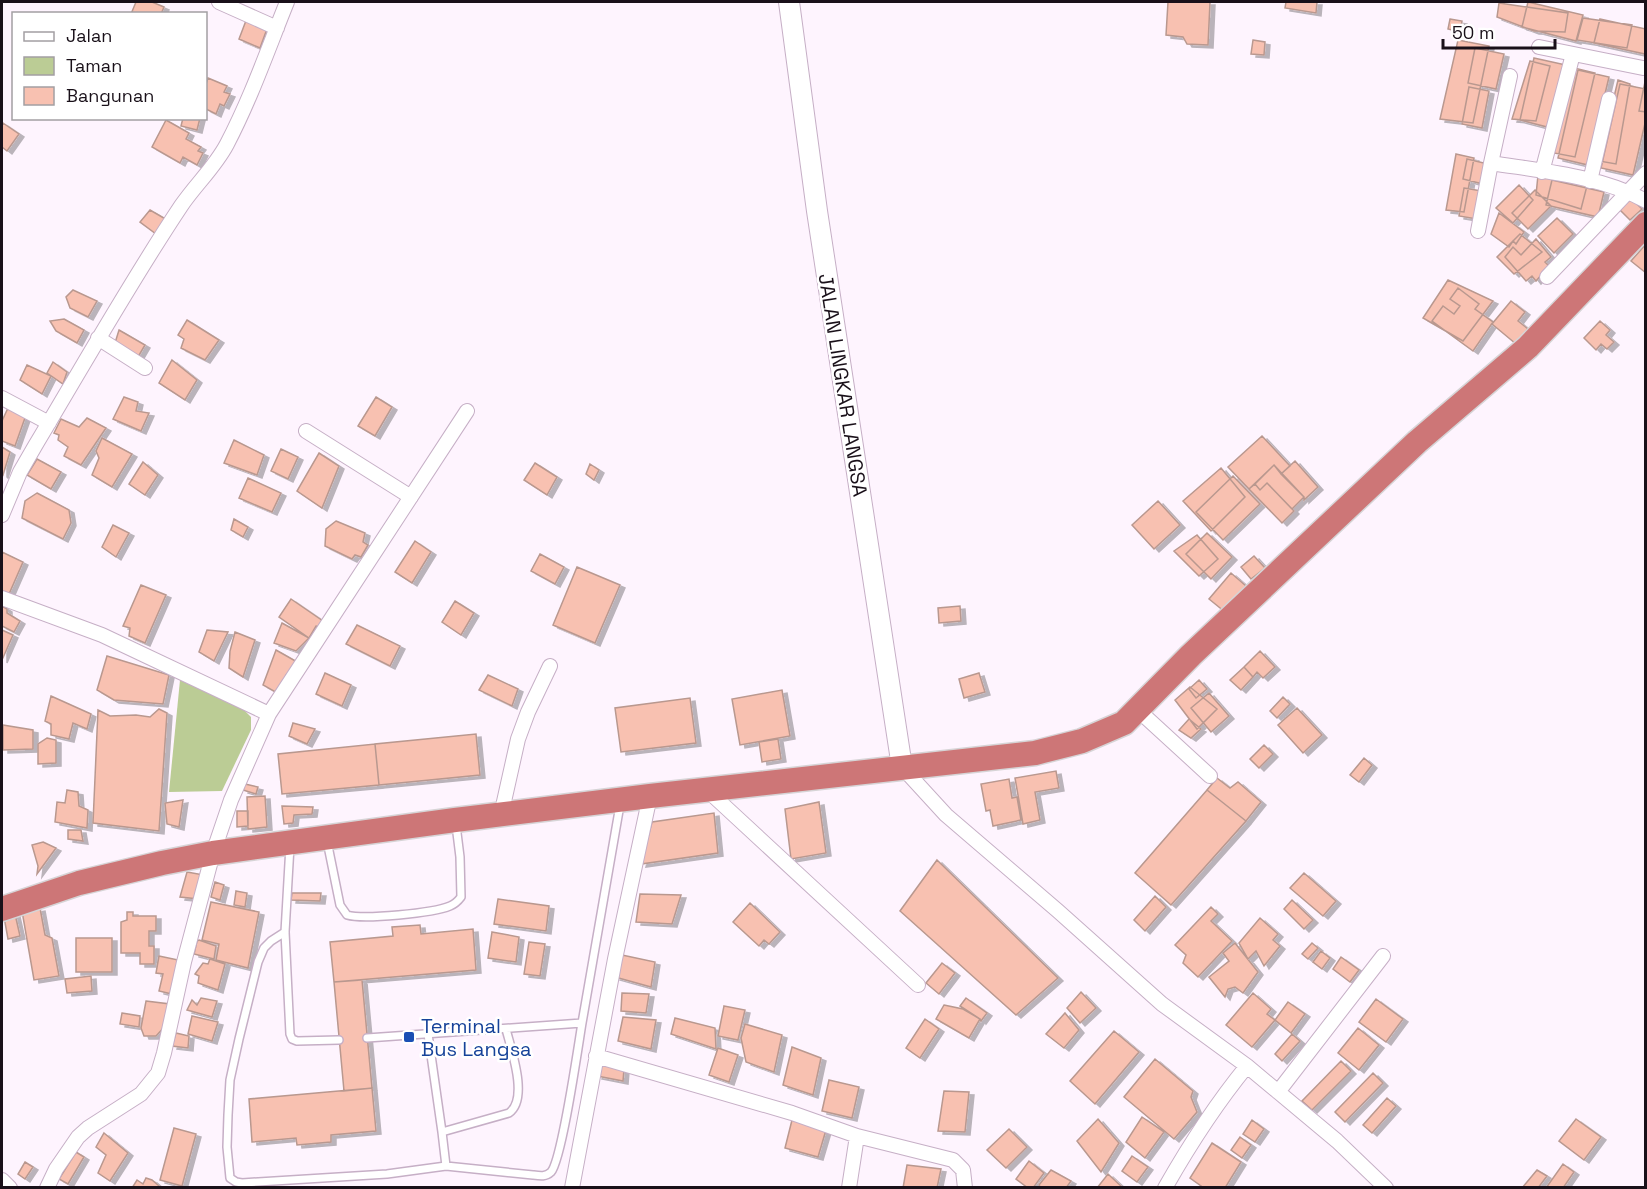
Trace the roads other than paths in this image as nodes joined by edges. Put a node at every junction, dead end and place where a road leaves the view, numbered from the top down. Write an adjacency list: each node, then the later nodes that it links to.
1 (219, 2): 4 (street)
2 (287, 2): 4 (street)
3 (789, 2): 31 (street, JALAN LINGKAR LANGSA)
4 (277, 28): 19 (street)
5 (1539, 47): 6 (street)
6 (1573, 54): 7 (street); 11 (street)
7 (1643, 69)
8 (1510, 76): 10 (street)
9 (1609, 99): 13 (street)
10 (1491, 163): 11 (street); 17 (street)
11 (1542, 172): 13 (street)
12 (1646, 173): 14 (street)
13 (1590, 181): 14 (street)
14 (1628, 192): 15 (street); 18 (street)
15 (1646, 201)
16 (1646, 224): 29 (highway)
17 (1478, 231)
18 (1547, 277)
19 (98, 338): 20 (street); 23 (street)
20 (145, 368)
21 (2, 398): 23 (street)
22 (467, 411): 25 (street)
23 (49, 423): 26 (street)
24 (306, 431): 25 (street)
25 (411, 497): 30 (street)
26 (2, 515)
27 (2, 598): 30 (street)
28 (550, 666): 36 (street)
29 (1138, 710): 31 (highway); 32 (street)
30 (269, 714): 40 (street)
31 (902, 767): 33 (highway); 51 (street)
32 (1210, 776)
33 (706, 789): 34 (highway); 44 (street)
34 (650, 796): 35 (highway); 50 (street)
35 (621, 800): 36 (highway); 45 (lane)
36 (501, 815): 37 (highway)
37 (455, 820): 38 (highway); 38 (lane)
38 (327, 837): 39 (highway)
39 (290, 842): 40 (highway); 42 (lane)
40 (213, 853): 41 (highway); 58 (street)
41 (2, 909)
42 (285, 932): 49 (lane); 55 (lane)
43 (1383, 956): 52 (street)
44 (918, 985)
45 (582, 1023): 46 (lane); 55 (lane)
46 (506, 1029): 47 (lane); 53 (lane)
47 (428, 1034): 48 (lane); 53 (lane)
48 (367, 1038)
49 (339, 1040)
50 (596, 1056): 54 (street); 59 (street)
51 (1247, 1066): 52 (street); 62 (street)
52 (1278, 1092): 63 (street)
53 (442, 1132): 55 (lane)
54 (856, 1136): 60 (street); 61 (street)
55 (446, 1166)
56 (2, 1180): 57 (street)
57 (10, 1188)
58 (47, 1188)
59 (572, 1188)
60 (849, 1188)
61 (965, 1188)
62 (1165, 1188)
63 (1386, 1188)

